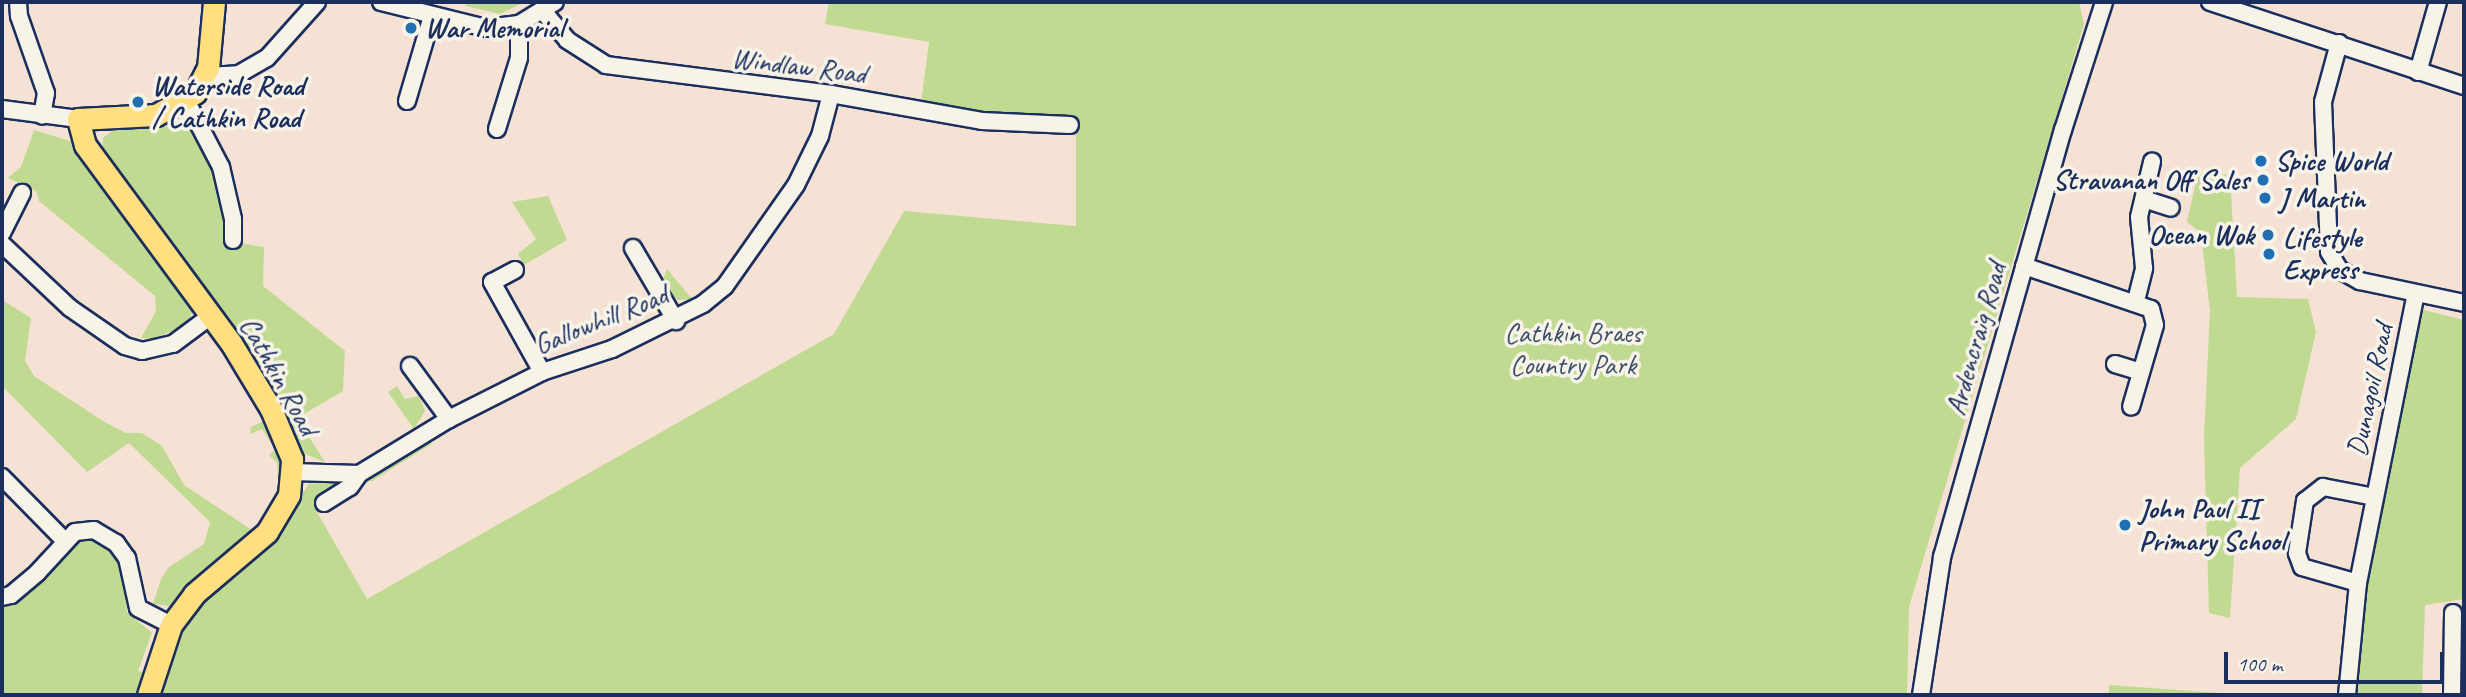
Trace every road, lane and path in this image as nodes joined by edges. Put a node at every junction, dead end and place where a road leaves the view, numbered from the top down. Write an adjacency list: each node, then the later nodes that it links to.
1 (18, 2): 19 (street)
2 (214, 2): 13 (main road)
3 (317, 2): 13 (street)
4 (381, 2): 9 (street)
5 (2104, 2): 31 (street, Ardencraig Road)
6 (2210, 2): 11 (street)
7 (2438, 2): 12 (street)
8 (549, 6): 10 (street); 15 (street, Windlaw Road)
9 (432, 16): 10 (street); 17 (street)
10 (519, 24): 22 (street)
11 (2339, 43): 12 (street); 33 (street)
12 (2418, 72): 14 (street)
13 (205, 76): 16 (main road)
14 (2464, 86)
15 (831, 94): 21 (street, Windlaw Road); 37 (street, Gallowhill Road)
16 (186, 100): 20 (main road); 28 (street)
17 (407, 101)
18 (2, 109): 19 (street)
19 (42, 116): 20 (street)
20 (78, 120): 36 (main road, Cathkin Road)
21 (1070, 125)
22 (497, 129)
23 (2152, 162): 25 (street)
24 (22, 193): 27 (street)
25 (2144, 199): 26 (street); 34 (street)
26 (2171, 208)
27 (2, 233)
28 (233, 240)
29 (2, 244): 36 (street)
30 (633, 248): 37 (street)
31 (2024, 266): 34 (street); 55 (street, Ardencraig Road)
32 (515, 270): 40 (street)
33 (2416, 294): 35 (street); 47 (street, Dunagoil Road)
34 (2136, 301): 41 (street)
35 (2464, 303)
36 (212, 315): 44 (main road, Cathkin Road)
37 (677, 321): 40 (street, Gallowhill Road)
38 (2115, 364): 41 (street)
39 (410, 366): 43 (street)
40 (542, 372): 43 (street, Gallowhill Road)
41 (2141, 372): 42 (street)
42 (2131, 407)
43 (449, 419): 45 (street, Gallowhill Road)
44 (293, 472): 45 (street); 53 (main road, Cathkin Road)
45 (359, 474): 48 (street, Gallowhill Road)
46 (2, 477): 49 (street)
47 (2375, 497): 50 (street, Dunagoil Road); 50 (street, Dunagoil Road)
48 (324, 503)
49 (64, 540): 51 (street); 53 (street)
50 (2358, 583): 56 (street, Dunagoil Road)
51 (2, 597)
52 (2453, 613): 57 (street)
53 (171, 625): 54 (main road, Cathkin Road)
54 (148, 695)
55 (1921, 695)
56 (2347, 695)
57 (2452, 695)

